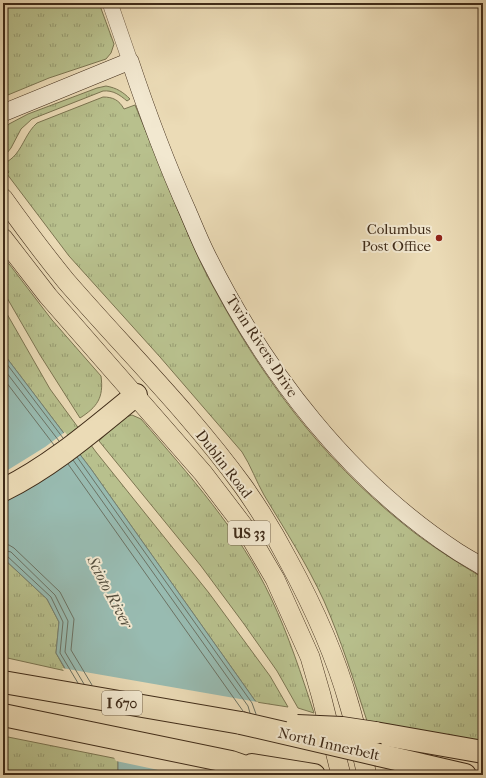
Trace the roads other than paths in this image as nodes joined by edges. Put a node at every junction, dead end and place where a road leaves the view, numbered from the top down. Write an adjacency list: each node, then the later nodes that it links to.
1 (110, 3): 2 (street, Twin Rivers Drive)
2 (130, 61): 3 (main road); 8 (main road, Twin Rivers Drive)
3 (3, 112)
4 (3, 198): 9 (main road, Dublin Road / US 33)
5 (3, 238): 6 (main road, Dublin Road / US 33)
6 (136, 395): 7 (highway); 9 (main road); 17 (main road, Dublin Road / US 33)
7 (3, 490)
8 (483, 566)
9 (337, 669): 18 (main road, Dublin Road / US 33)
10 (4, 682): 12 (highway, I 670)
11 (9, 716): 14 (highway, I 670)
12 (241, 723): 13 (highway, bridge); 19 (highway, North Innerbelt / I 670, bridge)
13 (483, 752)
14 (231, 762): 15 (highway); 16 (highway, I 670)
15 (268, 775)
16 (314, 775)
17 (341, 775)
18 (367, 775)
19 (465, 775)

